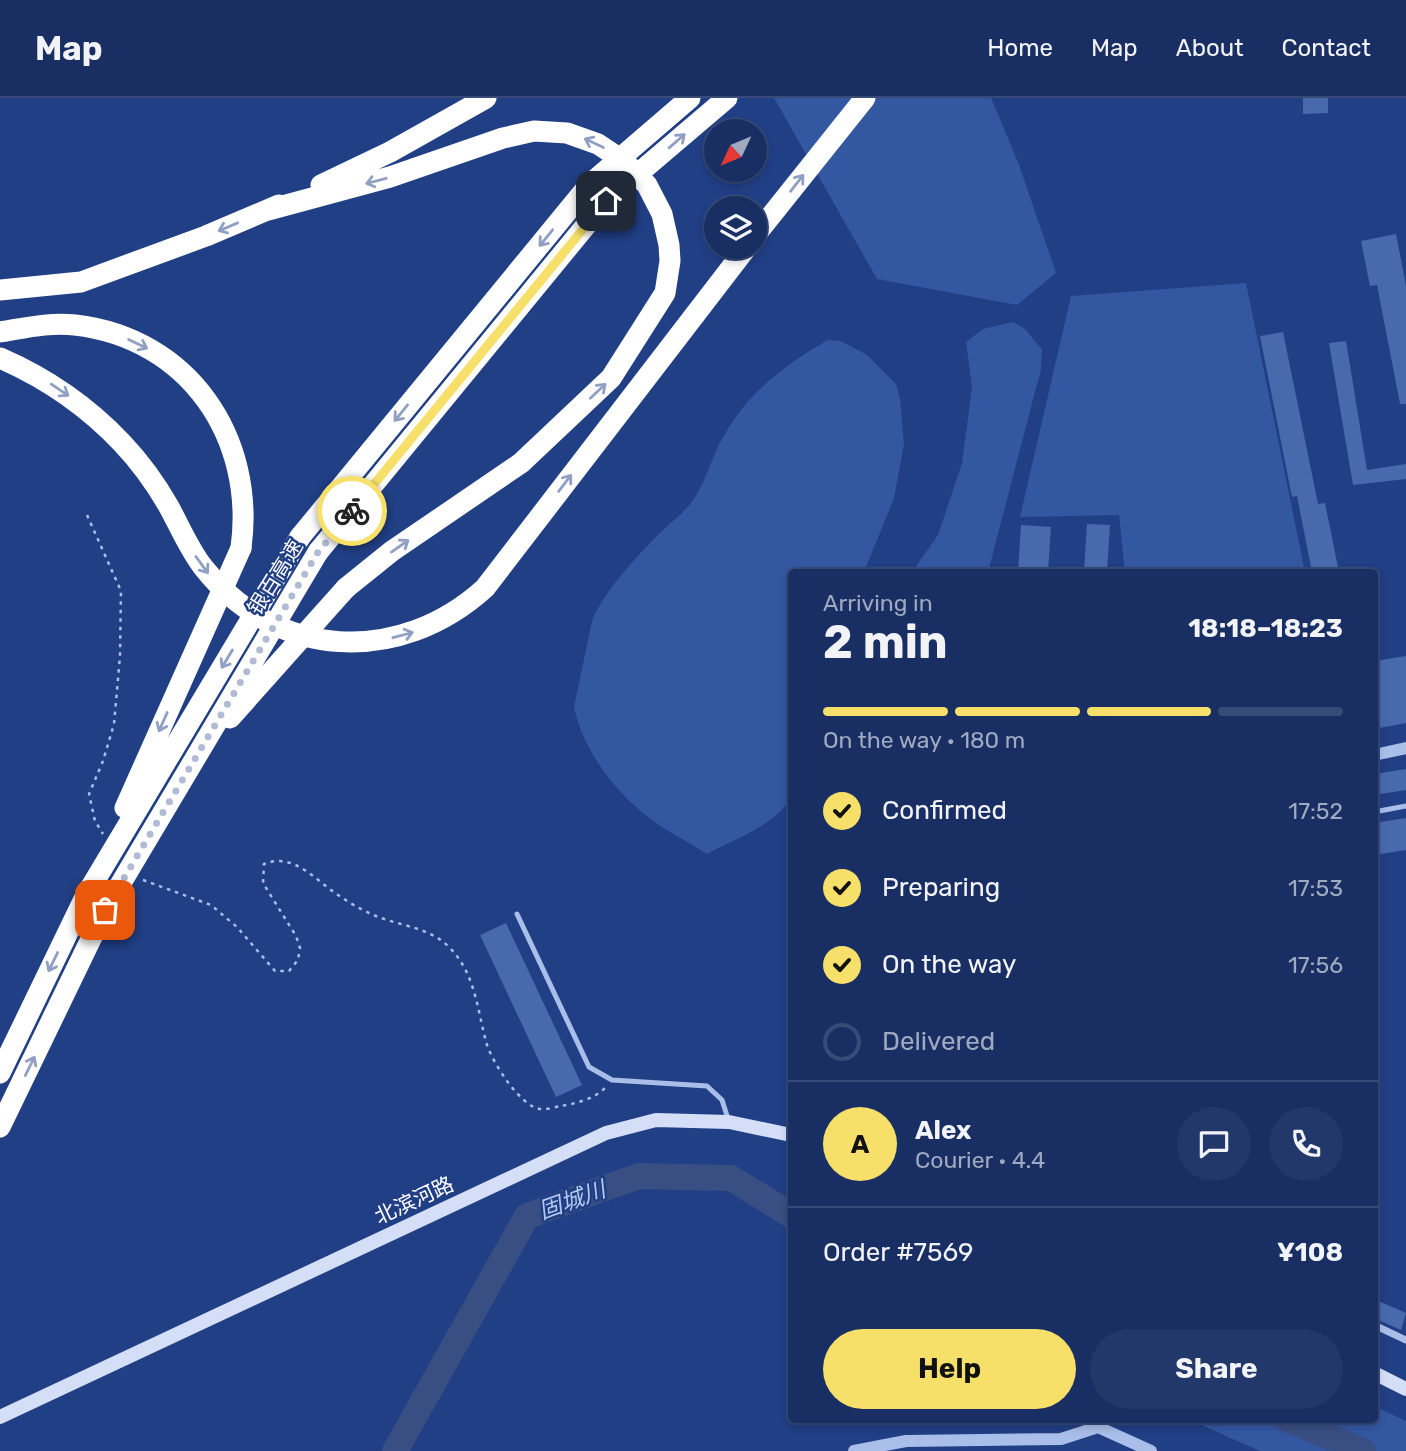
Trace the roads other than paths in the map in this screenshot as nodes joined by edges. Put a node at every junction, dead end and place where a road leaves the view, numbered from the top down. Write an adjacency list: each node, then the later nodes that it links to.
1 (486, 98): 5 (highway)
2 (690, 98): 16 (highway, 银百高速, one-way to 16, bridge)
3 (727, 98): 13 (highway, 银百高速, one-way to 3, bridge)
4 (865, 98): 6 (highway, one-way to 4)
5 (268, 210): 8 (highway, one-way to 8); 13 (highway, one-way to 5, bridge)
6 (767, 222)
7 (738, 259): 10 (highway, one-way to 7)
8 (0, 290)
9 (0, 332): 16 (highway, one-way to 16, bridge)
10 (0, 358)
11 (1406, 748): 12 (street)
12 (1378, 754)
13 (196, 757): 20 (highway, 银百高速, one-way to 13, bridge)
14 (1406, 806): 15 (lane)
15 (1378, 811)
16 (85, 897): 18 (highway, 银百高速, one-way to 18, bridge)
17 (517, 914): 19 (lane)
18 (0, 1073)
19 (729, 1122): 21 (main road, 北滨河路); 26 (main road, 北滨河路)
20 (0, 1127)
21 (788, 1134)
22 (1378, 1327): 23 (street)
23 (1406, 1340)
24 (1378, 1375): 25 (main road)
25 (1406, 1389)
26 (0, 1417)
27 (854, 1451): 28 (street)
28 (1151, 1451)

